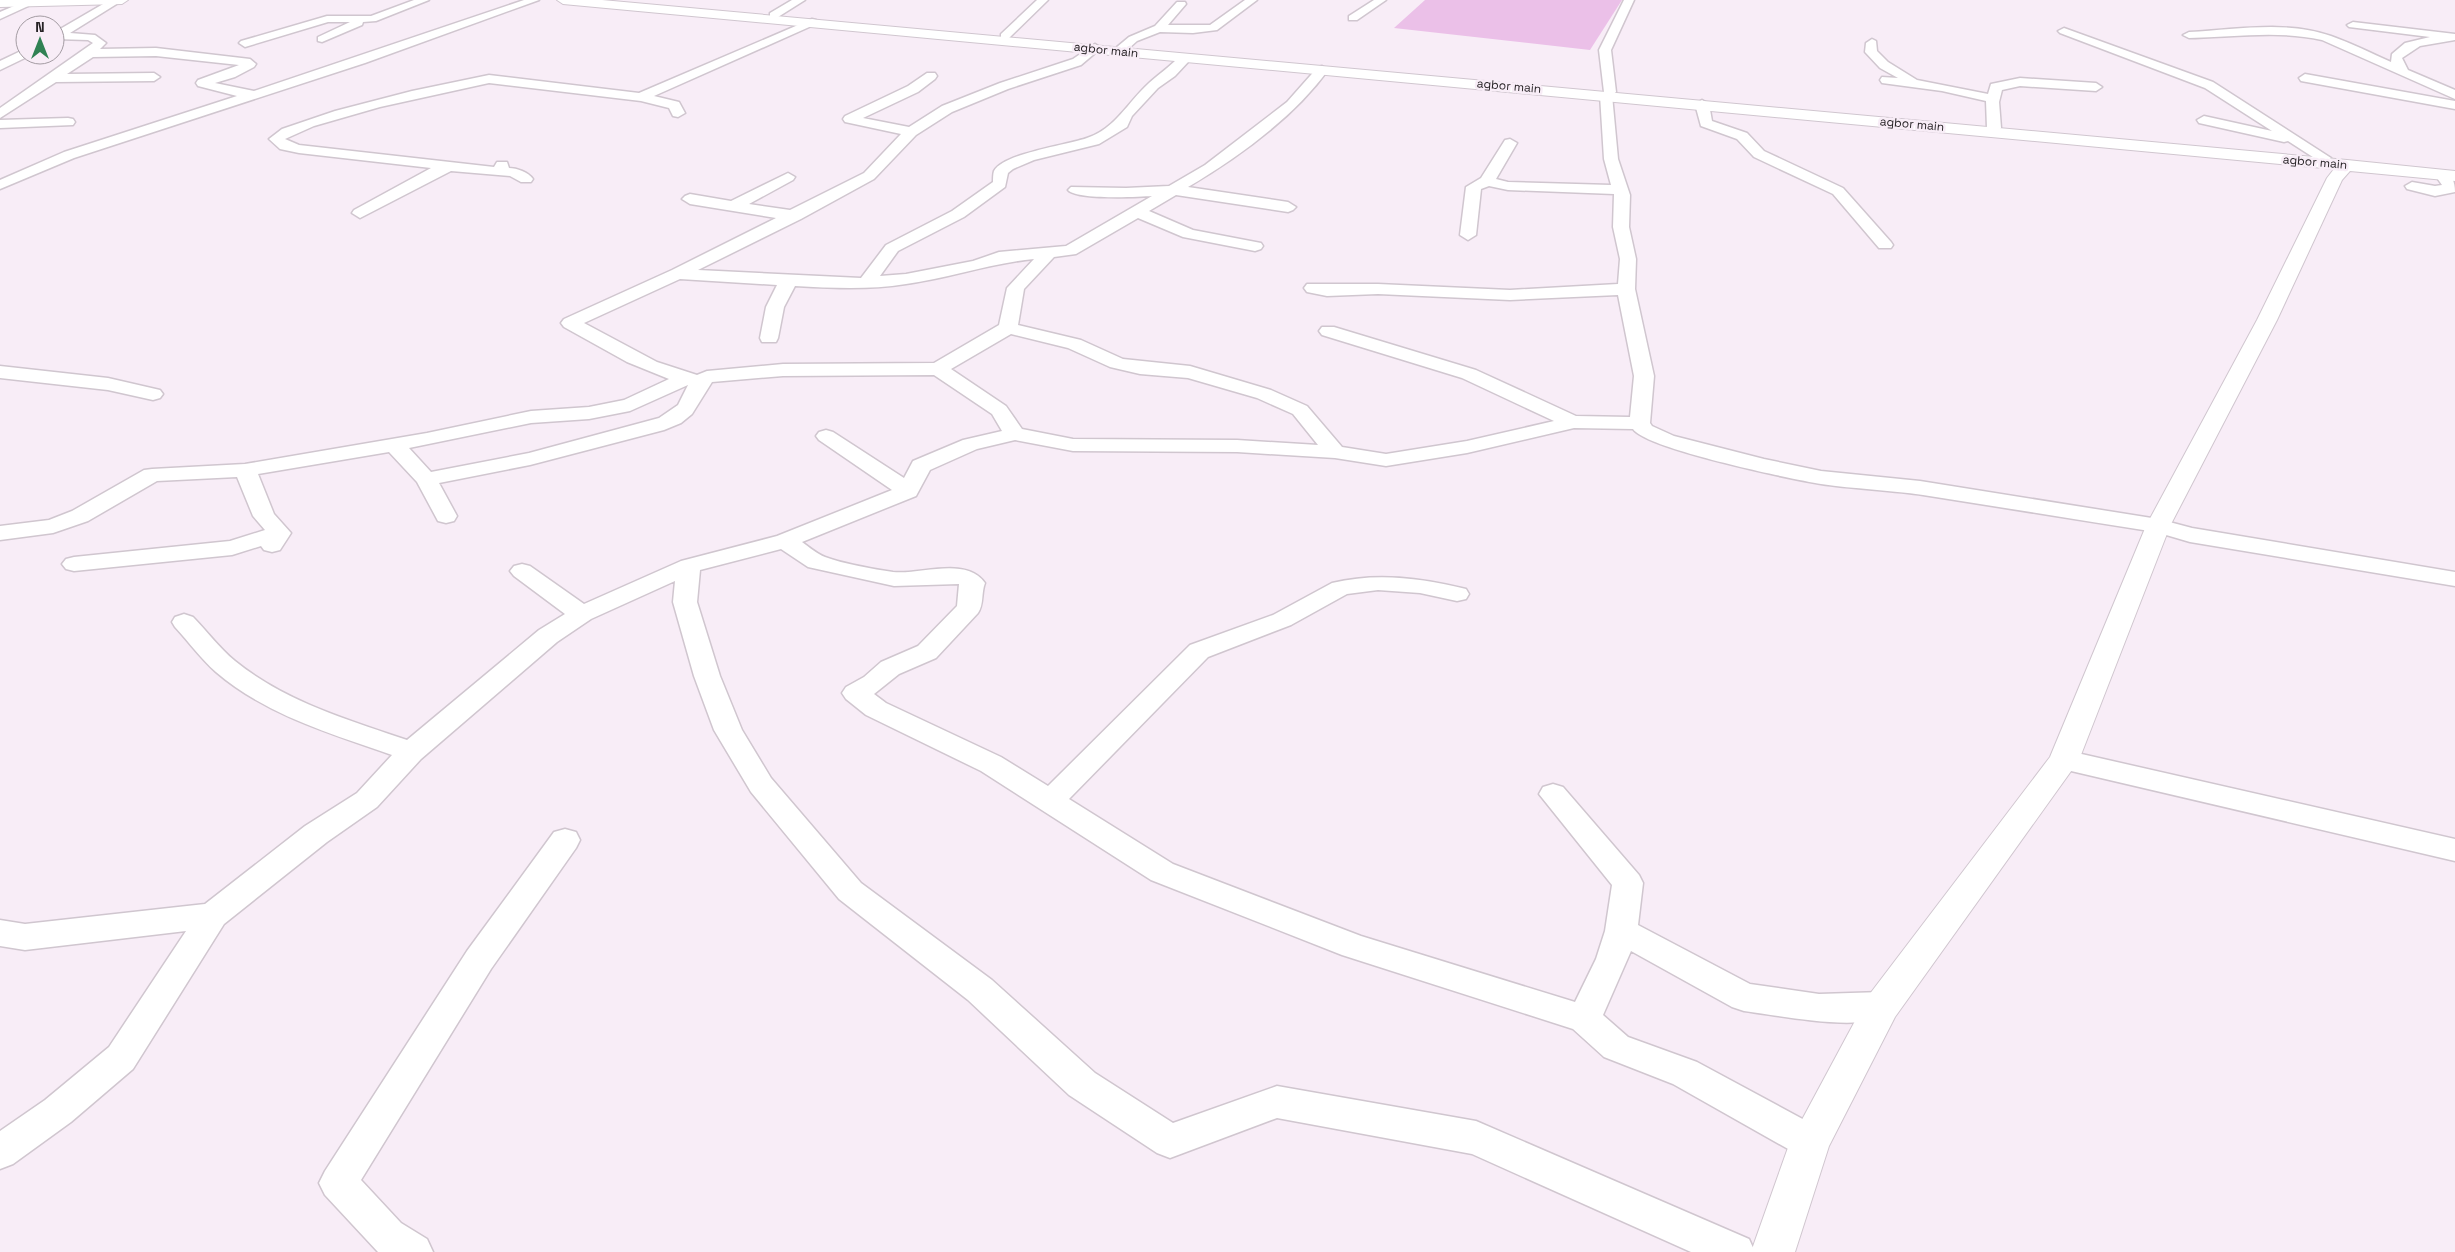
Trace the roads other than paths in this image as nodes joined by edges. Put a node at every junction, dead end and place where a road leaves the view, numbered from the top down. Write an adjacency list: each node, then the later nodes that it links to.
1 (118, 0): 2 (main road); 13 (main road); 27 (street)
2 (122, 0)
3 (424, 0): 19 (street)
4 (534, 0): 50 (street)
5 (563, 0): 20 (main road, agbor main)
6 (612, 0): 15 (main road, agbor main)
7 (800, 0): 15 (street)
8 (1043, 0): 28 (street)
9 (1252, 0): 25 (street)
10 (1382, 0): 17 (street)
11 (1629, 0): 51 (street)
12 (0, 1): 13 (main road)
13 (32, 2): 16 (street)
14 (1181, 4): 25 (street)
15 (774, 15): 28 (main road, agbor main)
16 (0, 16)
17 (1353, 18)
18 (344, 20): 19 (street); 32 (street); 33 (street)
19 (372, 20): 22 (street)
20 (812, 22): 21 (main road, agbor main); 53 (street)
21 (826, 23): 36 (main road, agbor main); 55 (street)
22 (394, 24)
23 (2353, 25): 31 (street)
24 (2447, 25): 31 (street)
25 (1159, 28): 35 (street)
26 (2064, 31): 65 (street)
27 (65, 32)
28 (1005, 36): 35 (main road, agbor main)
29 (2189, 36): 42 (street)
30 (65, 37): 37 (street)
31 (2455, 37): 42 (street)
32 (322, 39)
33 (245, 43)
34 (1872, 44): 48 (street)
35 (1123, 47): 51 (main road, agbor main)
36 (1095, 48): 39 (main road, agbor main); 64 (street)
37 (90, 53): 45 (street); 50 (street)
38 (15, 58): 40 (street)
39 (1185, 58): 41 (main road, agbor main); 92 (street)
40 (0, 66)
41 (1322, 70): 51 (main road, agbor main); 79 (street)
42 (2403, 71): 52 (street)
43 (931, 76): 64 (street)
44 (154, 77): 45 (street)
45 (54, 78): 59 (street)
46 (2305, 78): 57 (street)
47 (1886, 80): 48 (street)
48 (1915, 82): 54 (street)
49 (2096, 87): 54 (street)
50 (256, 94): 75 (street)
51 (1608, 94): 56 (main road, agbor main); 63 (main road, agbor main); 77 (street)
52 (2455, 96)
53 (641, 97): 55 (street); 69 (street)
54 (1993, 99): 63 (street)
55 (664, 101): 58 (street)
56 (1702, 104): 67 (main road, agbor main); 87 (street)
57 (2455, 105)
58 (678, 113)
59 (0, 114)
60 (2204, 120): 65 (street)
61 (68, 122): 62 (street)
62 (0, 124)
63 (1994, 128): 67 (main road, agbor main)
64 (911, 132): 85 (street)
65 (2299, 140): 68 (street)
66 (1510, 143): 74 (street)
67 (2154, 145): 68 (main road, agbor main); 68 (main road, agbor main)
68 (2335, 161): 73 (main road, agbor main); 73 (main road, agbor main); 112 (main road)
69 (450, 166): 70 (street); 70 (street); 84 (street)
70 (501, 169): 72 (street)
71 (788, 177): 81 (street)
72 (526, 179)
73 (2452, 180): 76 (street)
74 (1487, 181): 77 (street); 86 (street)
75 (0, 185)
76 (2412, 186)
77 (1620, 189): 94 (street)
78 (1076, 190): 79 (street)
79 (1174, 190): 82 (street); 83 (street)
80 (690, 199): 81 (street)
81 (731, 206): 85 (street)
82 (1288, 207)
83 (1138, 212): 88 (street); 89 (street)
84 (360, 214)
85 (795, 216): 90 (street)
86 (1468, 235)
87 (1885, 245)
88 (1255, 246)
89 (1048, 254): 92 (street); 95 (street)
90 (678, 274): 91 (street); 100 (street)
91 (790, 280): 92 (street); 97 (street)
92 (866, 283)
93 (1313, 288): 94 (street)
94 (1626, 289): 103 (street)
95 (1008, 328): 98 (street); 107 (street)
96 (1328, 331): 102 (street)
97 (769, 338)
98 (938, 369): 100 (street); 104 (street)
99 (0, 372): 101 (street)
100 (693, 380): 106 (street); 109 (street)
101 (153, 394)
102 (1572, 422): 103 (street); 107 (street)
103 (1640, 423): 112 (street)
104 (1015, 434): 107 (street); 110 (street)
105 (826, 436): 110 (street)
106 (392, 444): 108 (street); 109 (street)
107 (1335, 452)
108 (245, 470): 113 (street); 114 (street)
109 (426, 479): 111 (street)
110 (908, 491): 115 (street)
111 (446, 516)
112 (2158, 526): 120 (street); 125 (main road)
113 (0, 533)
114 (280, 533): 116 (street); 117 (street)
115 (786, 541): 118 (street); 127 (street)
116 (266, 554)
117 (74, 564)
118 (689, 566): 122 (street); 138 (street)
119 (522, 571): 122 (street)
120 (2455, 579)
121 (1457, 594): 127 (street)
122 (582, 614): 124 (street)
123 (184, 622): 124 (street)
124 (411, 752): 130 (street)
125 (2064, 760): 129 (street); 133 (main road)
126 (1553, 794): 131 (street)
127 (1050, 801): 134 (street)
128 (565, 840): 137 (street)
129 (2455, 850)
130 (213, 916): 132 (street); 136 (street)
131 (1621, 931): 133 (street); 134 (street)
132 (0, 933)
133 (1882, 1006): 135 (main road)
134 (1584, 1019): 135 (street)
135 (1810, 1142): 139 (main road)
136 (0, 1152)
137 (414, 1252)
138 (1735, 1252)
139 (1773, 1252)

